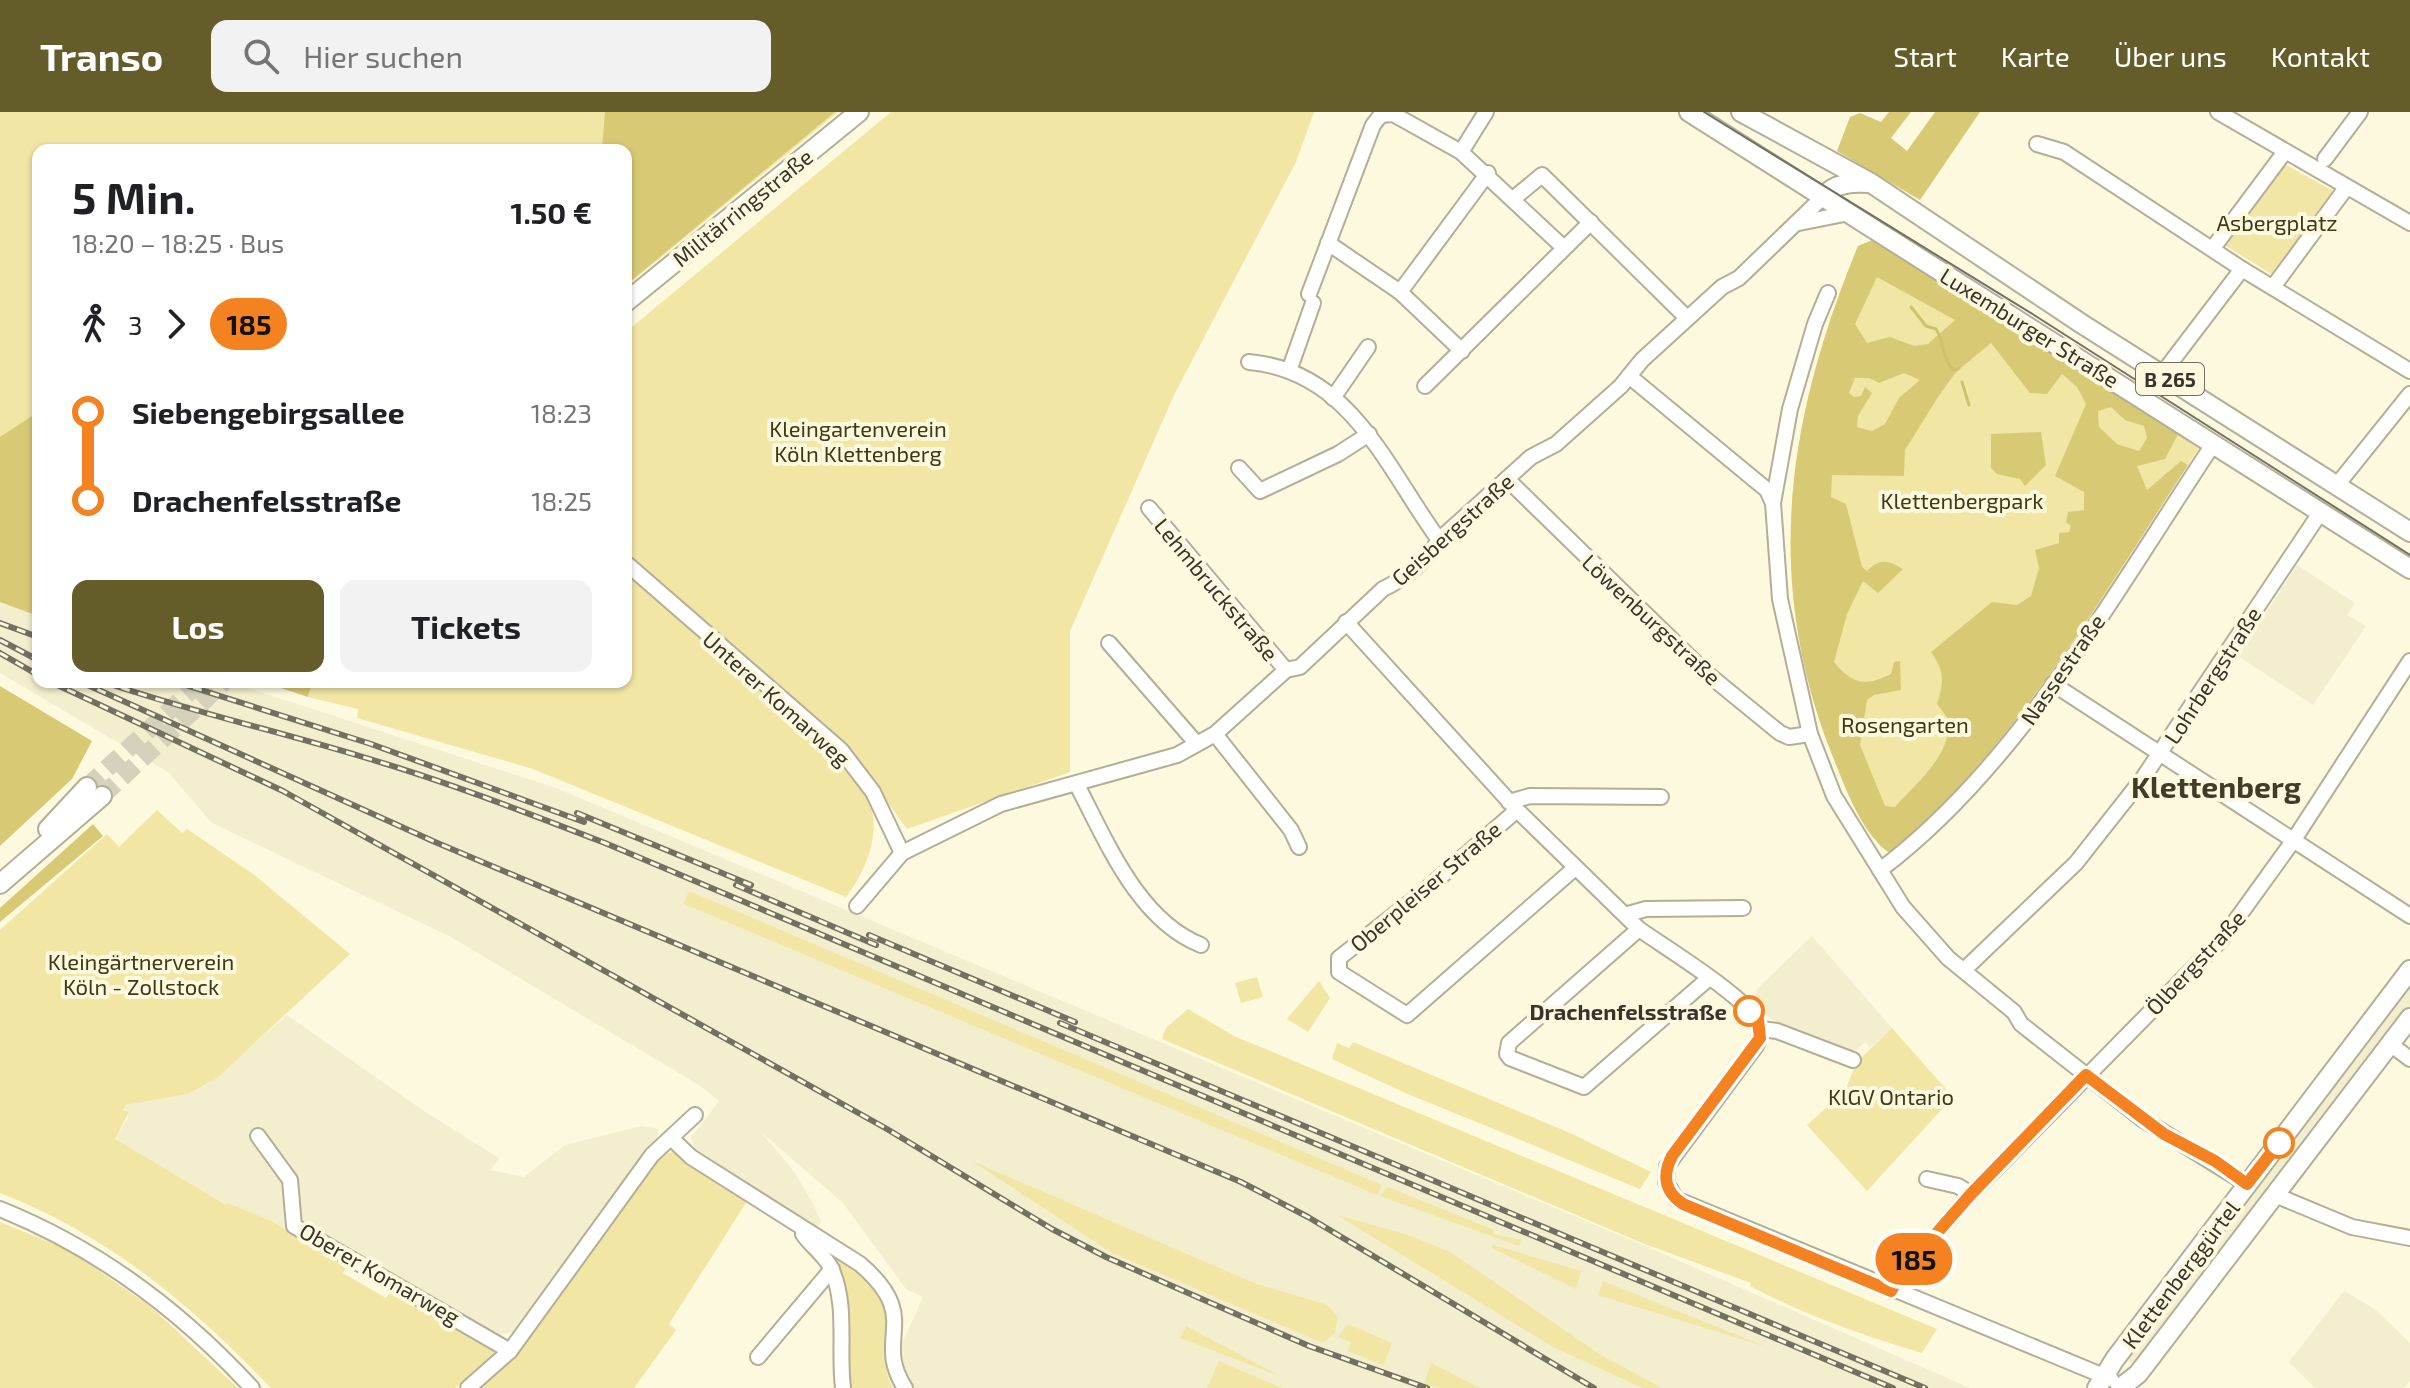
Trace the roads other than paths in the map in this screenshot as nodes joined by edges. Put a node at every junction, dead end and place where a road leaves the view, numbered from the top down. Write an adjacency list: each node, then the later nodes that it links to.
1 (859, 112): 29 (main road, Militärringstraße)
2 (1486, 112): 9 (street)
3 (1689, 112): 16 (main road, Luxemburger Straße / B 265)
4 (1741, 112): 11 (main road, Luxemburger Straße / B 265)
5 (2218, 112): 10 (street)
6 (2360, 112): 12 (street)
7 (1381, 113): 9 (street); 22 (street)
8 (2037, 144): 24 (street)
9 (1461, 152): 13 (street)
10 (2284, 153): 15 (street); 24 (street)
11 (1824, 159): 14 (main road, Luxemburger Straße / B 265); 16 (main road)
12 (2325, 159)
13 (1488, 173): 17 (street); 27 (street)
14 (1871, 183): 16 (main road); 36 (main road, Luxemburger Straße / B 265)
15 (2346, 188): 21 (street); 26 (street)
16 (1827, 192): 18 (main road, Luxemburger Straße / B 265); 20 (street, Geisbergstraße)
17 (1513, 199): 19 (street); 23 (street)
18 (1849, 213): 20 (street); 42 (main road, Luxemburger Straße / B 265)
19 (1591, 222): 23 (street); 30 (street)
20 (1798, 223): 30 (street, Geisbergstraße)
21 (2410, 223)
22 (1328, 243): 27 (street); 34 (street)
23 (1563, 247): 32 (street)
24 (2213, 248): 25 (street)
25 (2242, 269): 26 (street); 36 (street)
26 (2273, 287): 35 (street)
27 (1400, 292): 32 (street)
28 (1828, 293): 45 (street)
29 (632, 297)
30 (1687, 318): 37 (street, Geisbergstraße)
31 (1368, 347): 40 (street)
32 (1462, 351): 38 (street)
33 (1249, 362): 34 (street)
34 (1289, 371): 40 (street)
35 (2410, 371)
36 (2162, 374): 46 (main road, Luxemburger Straße / B 265)
37 (1629, 376): 44 (street, Geisbergstraße); 45 (street)
38 (1425, 386)
39 (2410, 394): 46 (street, Lohrbergstraße)
40 (1333, 398): 41 (street)
41 (1369, 434): 43 (street); 49 (street)
42 (2214, 443): 46 (main road, Luxemburger Straße / B 265); 56 (street, Nassestraße)
43 (1239, 468)
44 (1507, 479): 49 (street, Geisbergstraße); 58 (street, Löwenburgstraße)
45 (1773, 503): 58 (street)
46 (2330, 504): 48 (main road, Luxemburger Straße / B 265); 51 (main road, Luxemburger Straße / B 265); 60 (street, Lohrbergstraße)
47 (1149, 508): 55 (street, Lehmbruckstraße)
48 (2410, 532)
49 (1439, 540): 52 (street, Geisbergstraße)
50 (632, 568): 67 (street, Unterer Komarweg)
51 (2410, 569)
52 (1346, 622): 55 (street, Geisbergstraße); 64 (street)
53 (1109, 643): 59 (street)
54 (2410, 661): 65 (street, Ölbergstraße)
55 (1286, 670): 57 (street, Geisbergstraße)
56 (2053, 684): 60 (street); 69 (street, Nassestraße)
57 (1215, 734): 59 (street, Geisbergstraße); 66 (street)
58 (1810, 734): 69 (street)
59 (1197, 744): 61 (street, Geisbergstraße)
60 (2161, 753): 65 (street); 77 (street, Lohrbergstraße)
61 (1077, 785): 67 (street, Geisbergstraße); 76 (street)
62 (94, 791): 70 (main road)
63 (1661, 797): 64 (street)
64 (1513, 806): 68 (street); 68 (street, Oberpleiser Straße)
65 (2293, 841): 74 (street); 85 (street, Ölbergstraße)
66 (1299, 847)
67 (902, 853): 71 (street)
68 (1575, 868): 73 (street)
69 (1880, 870): 77 (street)
70 (0, 882)
71 (857, 906)
72 (1743, 908): 73 (street)
73 (1628, 914): 75 (street)
74 (2410, 916)
75 (1639, 929): 79 (street); 79 (street)
76 (1201, 945)
77 (1965, 969): 85 (street)
78 (2410, 970): 90 (main road, Klettenberggürtel)
79 (1708, 979): 81 (street)
80 (2410, 1018): 82 (main road, Klettenberggürtel)
81 (1761, 1029): 84 (street); 97 (street)
82 (2390, 1044): 83 (street); 92 (main road, Klettenberggürtel)
83 (2410, 1059)
84 (1853, 1060)
85 (2086, 1075): 90 (street); 91 (street, Ölbergstraße)
86 (695, 1115): 88 (street)
87 (258, 1136): 98 (street, Oberer Komarweg)
88 (671, 1138): 94 (street); 98 (street)
89 (1927, 1179): 91 (street)
90 (2247, 1184): 100 (main road, Klettenberggürtel)
91 (1971, 1194): 97 (street, Ölbergstraße)
92 (2275, 1195): 95 (street); 101 (main road, Klettenberggürtel)
93 (0, 1209): 102 (street)
94 (804, 1230): 96 (street); 105 (street)
95 (2410, 1238)
96 (832, 1269): 99 (street); 104 (street)
97 (1891, 1291): 100 (street)
98 (510, 1351): 103 (street)
99 (758, 1357)
100 (2100, 1382): 101 (street)
101 (2125, 1387)
102 (252, 1388)
103 (468, 1388)
104 (843, 1388)
105 (905, 1388)

